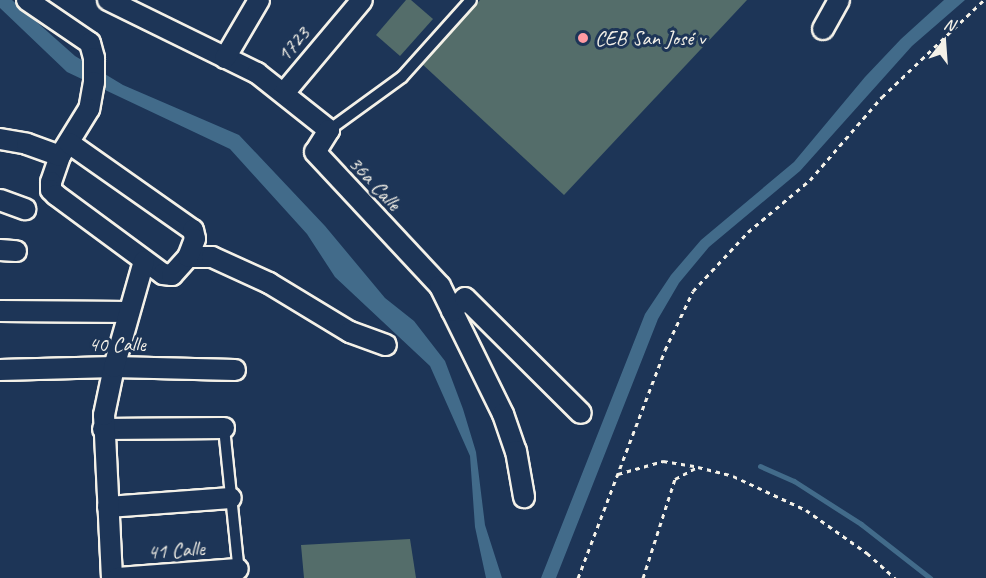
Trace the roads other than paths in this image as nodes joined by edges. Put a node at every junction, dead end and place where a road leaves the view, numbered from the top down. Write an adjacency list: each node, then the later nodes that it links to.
1 (27, 0): 13 (street)
2 (108, 0): 7 (street)
3 (259, 0): 9 (street)
4 (362, 0): 10 (street, 1723)
5 (471, 0): 11 (lane)
6 (839, 0): 8 (street)
7 (135, 7): 9 (street)
8 (823, 29)
9 (225, 58): 10 (street)
10 (284, 93): 11 (street)
11 (328, 130): 19 (street, 36a Calle)
12 (0, 139): 13 (street)
13 (64, 149): 16 (street); 17 (street)
14 (0, 200): 15 (street)
15 (25, 209)
16 (188, 257): 17 (street); 21 (street)
17 (144, 261): 20 (street)
18 (0, 311): 20 (street)
19 (452, 311): 25 (street); 28 (street, 36a Calle)
20 (129, 312): 22 (street)
21 (386, 345)
22 (114, 367): 23 (street, 40 Calle); 24 (street, 40 Calle); 27 (street)
23 (0, 369)
24 (235, 370)
25 (581, 413)
26 (224, 428): 27 (street); 29 (lane)
27 (103, 429): 30 (street)
28 (524, 497)
29 (231, 498): 30 (street); 31 (lane)
30 (108, 507): 32 (street)
31 (239, 574): 33 (street, 41 Calle)
32 (112, 578)
33 (118, 578)

